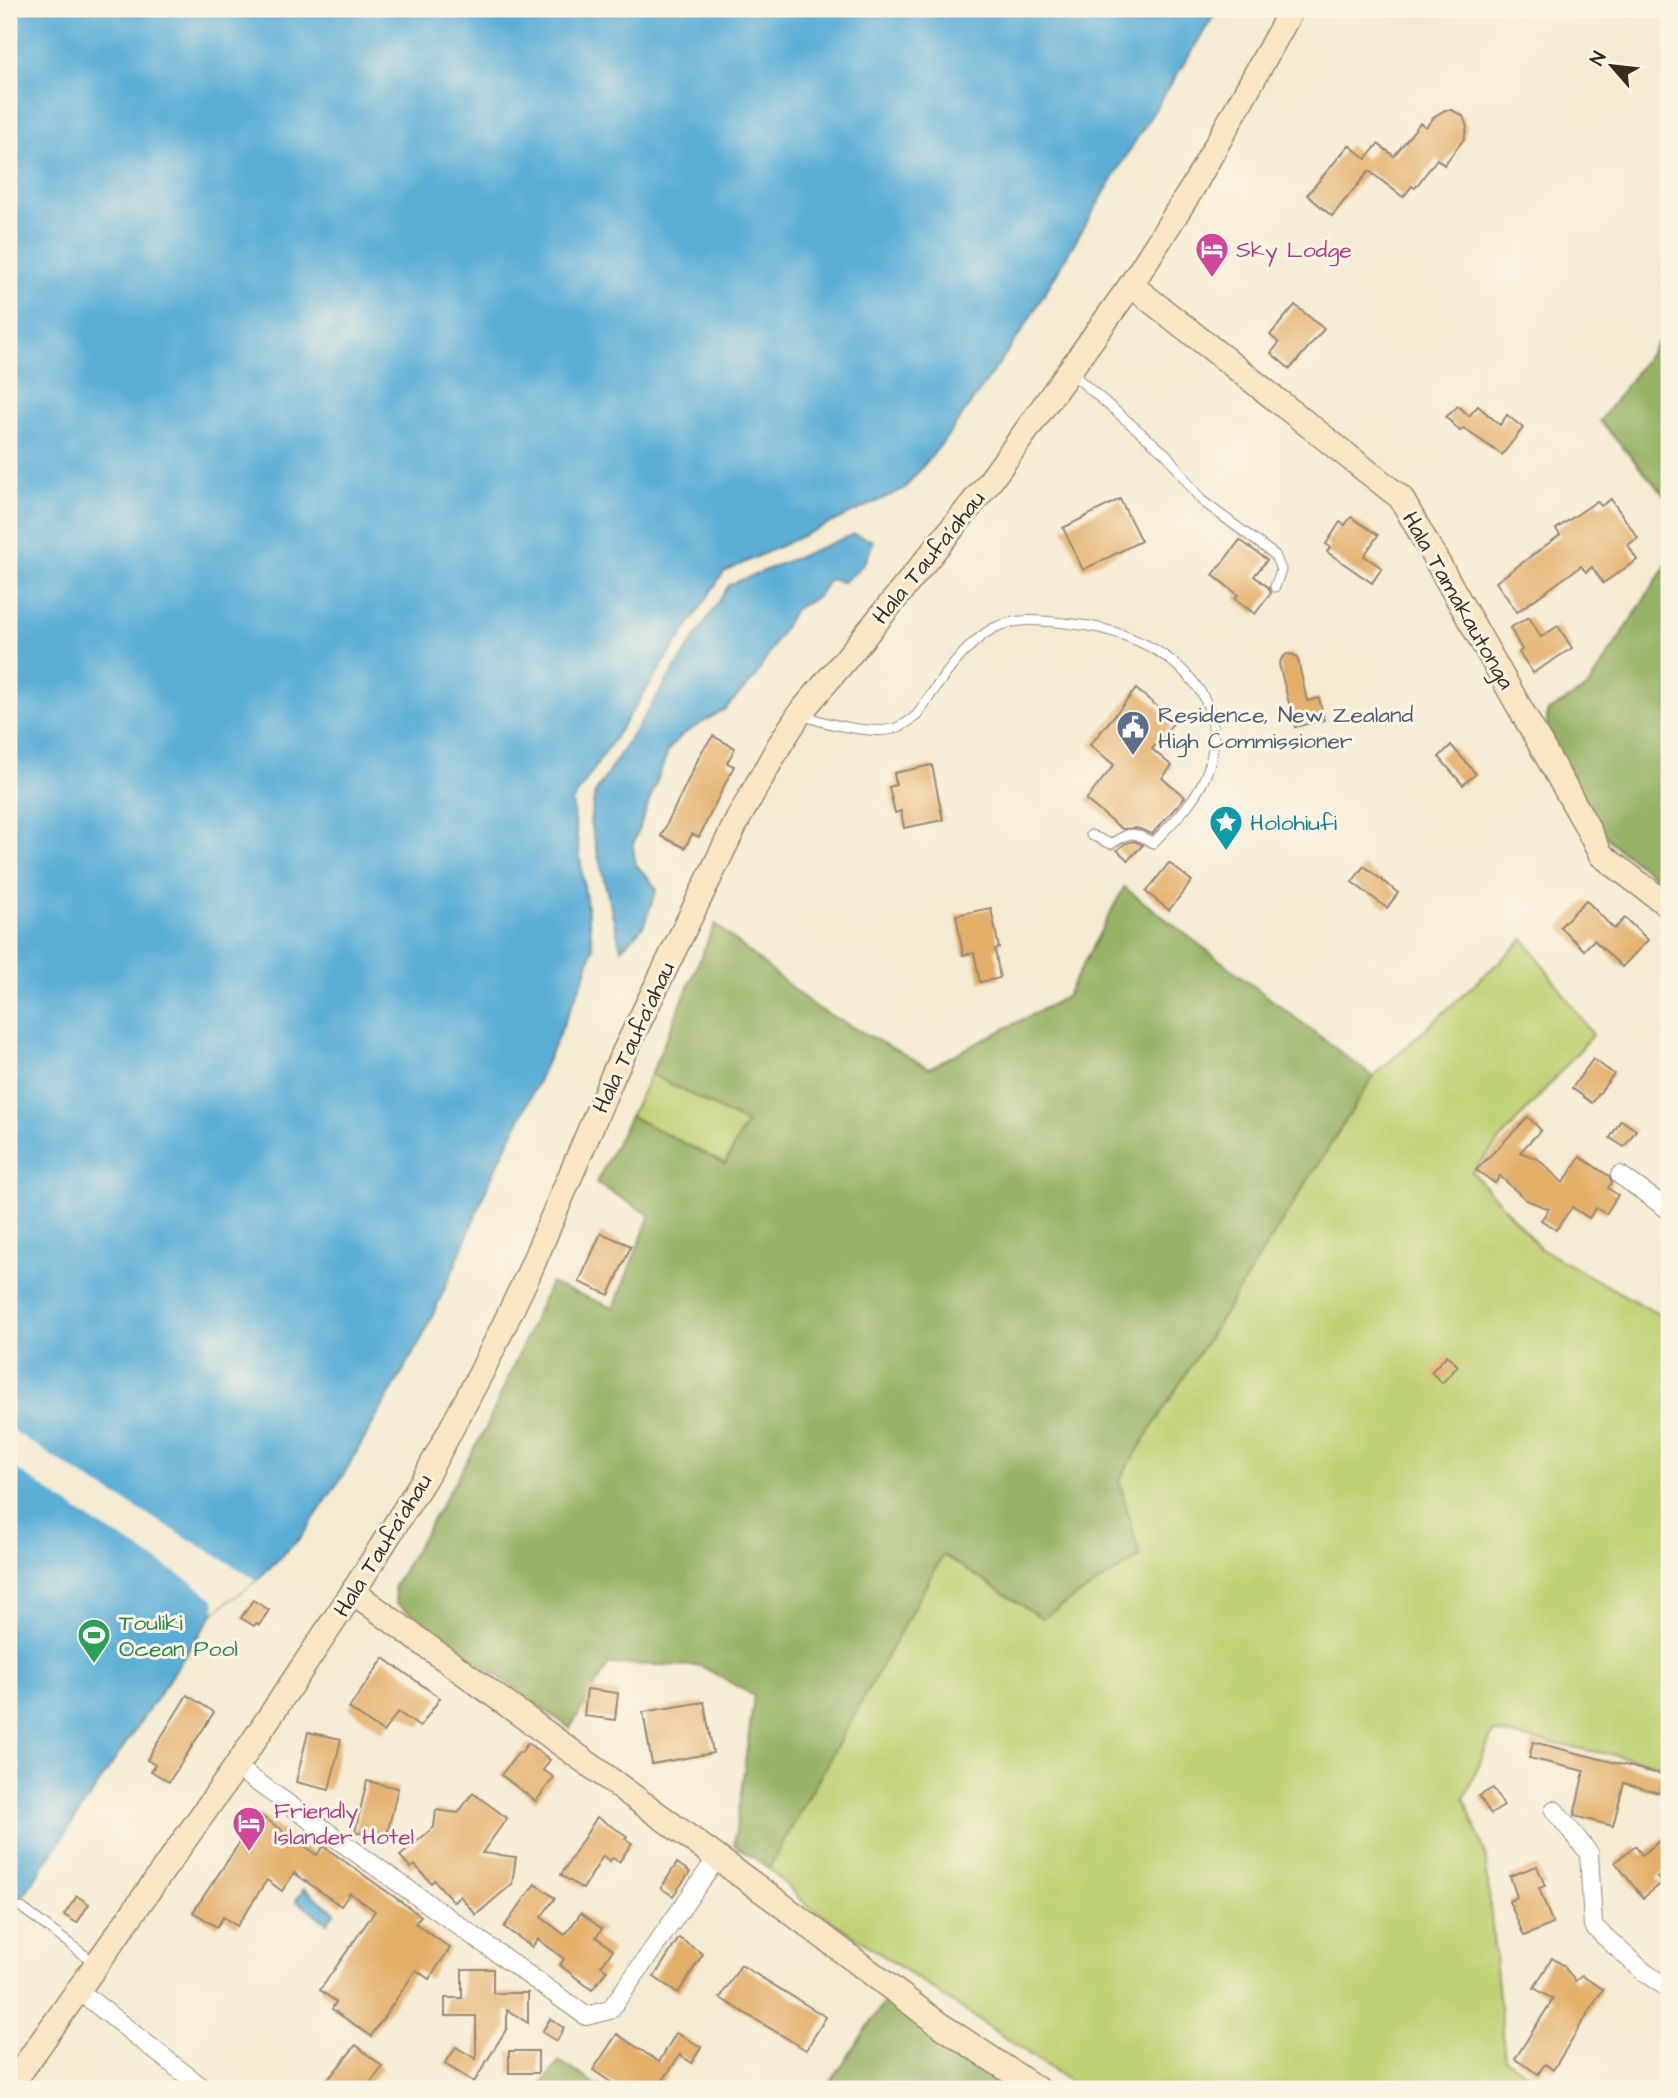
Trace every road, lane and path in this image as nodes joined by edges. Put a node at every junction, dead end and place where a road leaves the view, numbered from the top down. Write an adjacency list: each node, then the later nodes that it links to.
1 (1292, 9): 2 (street, Hala Taufa'ahau)
2 (1132, 285): 3 (street, Hala Taufa'ahau); 7 (street, Hala Tamakautonga)
3 (1069, 372): 4 (lane); 5 (street, Hala Taufa'ahau)
4 (1275, 587)
5 (800, 713): 6 (lane); 10 (street, Hala Taufa'ahau)
6 (1091, 835)
7 (1669, 906)
8 (1620, 1175): 9 (street)
9 (1669, 1210)
10 (353, 1592): 11 (street, Hala Taufa'ahau); 13 (street)
11 (236, 1767): 13 (street); 15 (street, Hala Taufa'ahau)
12 (1555, 1810): 16 (street)
13 (717, 1858): 20 (street)
14 (22, 1908): 15 (lane)
15 (96, 1964): 17 (street, Hala Taufa'ahau)
16 (1669, 1989)
17 (78, 1990): 18 (street, Hala Taufa'ahau); 19 (street)
18 (15, 2086)
19 (204, 2089)
20 (1037, 2089)

